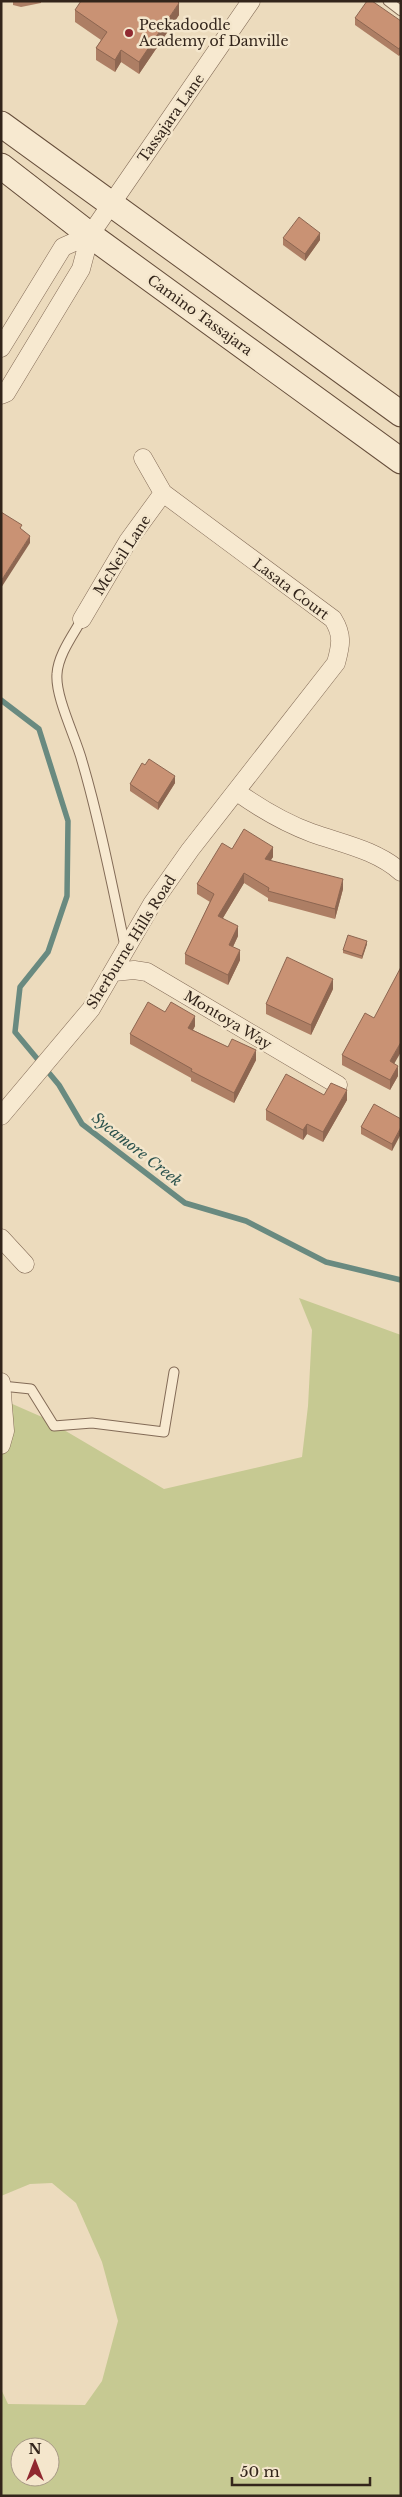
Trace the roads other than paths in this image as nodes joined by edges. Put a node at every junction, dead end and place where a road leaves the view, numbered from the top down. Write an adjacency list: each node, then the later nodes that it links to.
1 (251, 1): 6 (street, Tassajara Lane)
2 (388, 1): 3 (lane)
3 (401, 11)
4 (1, 124): 6 (main road)
5 (1, 166): 7 (main road, Camino Tassajara)
6 (111, 204): 7 (street, Tassajara Lane); 10 (main road)
7 (90, 235): 8 (street); 9 (street, Tassajara Lane); 12 (main road, Camino Tassajara)
8 (1, 348)
9 (1, 395)
10 (401, 414)
11 (143, 458): 13 (street, Lasata Court)
12 (401, 461)
13 (163, 493): 14 (street, McNeil Lane); 15 (street, Lasata Court)
14 (82, 619): 17 (lane)
15 (237, 792): 16 (street); 17 (street, Sherburne Hills Road)
16 (401, 872)
17 (126, 951): 18 (street, Sherburne Hills Road)
18 (114, 972): 19 (street, Montoya Way); 20 (street, Sherburne Hills Road)
19 (338, 1085)
20 (1, 1116)
21 (1, 1238): 22 (street)
22 (25, 1264)
23 (174, 1372): 24 (lane)
24 (2, 1384): 25 (street)
25 (1, 1445)

